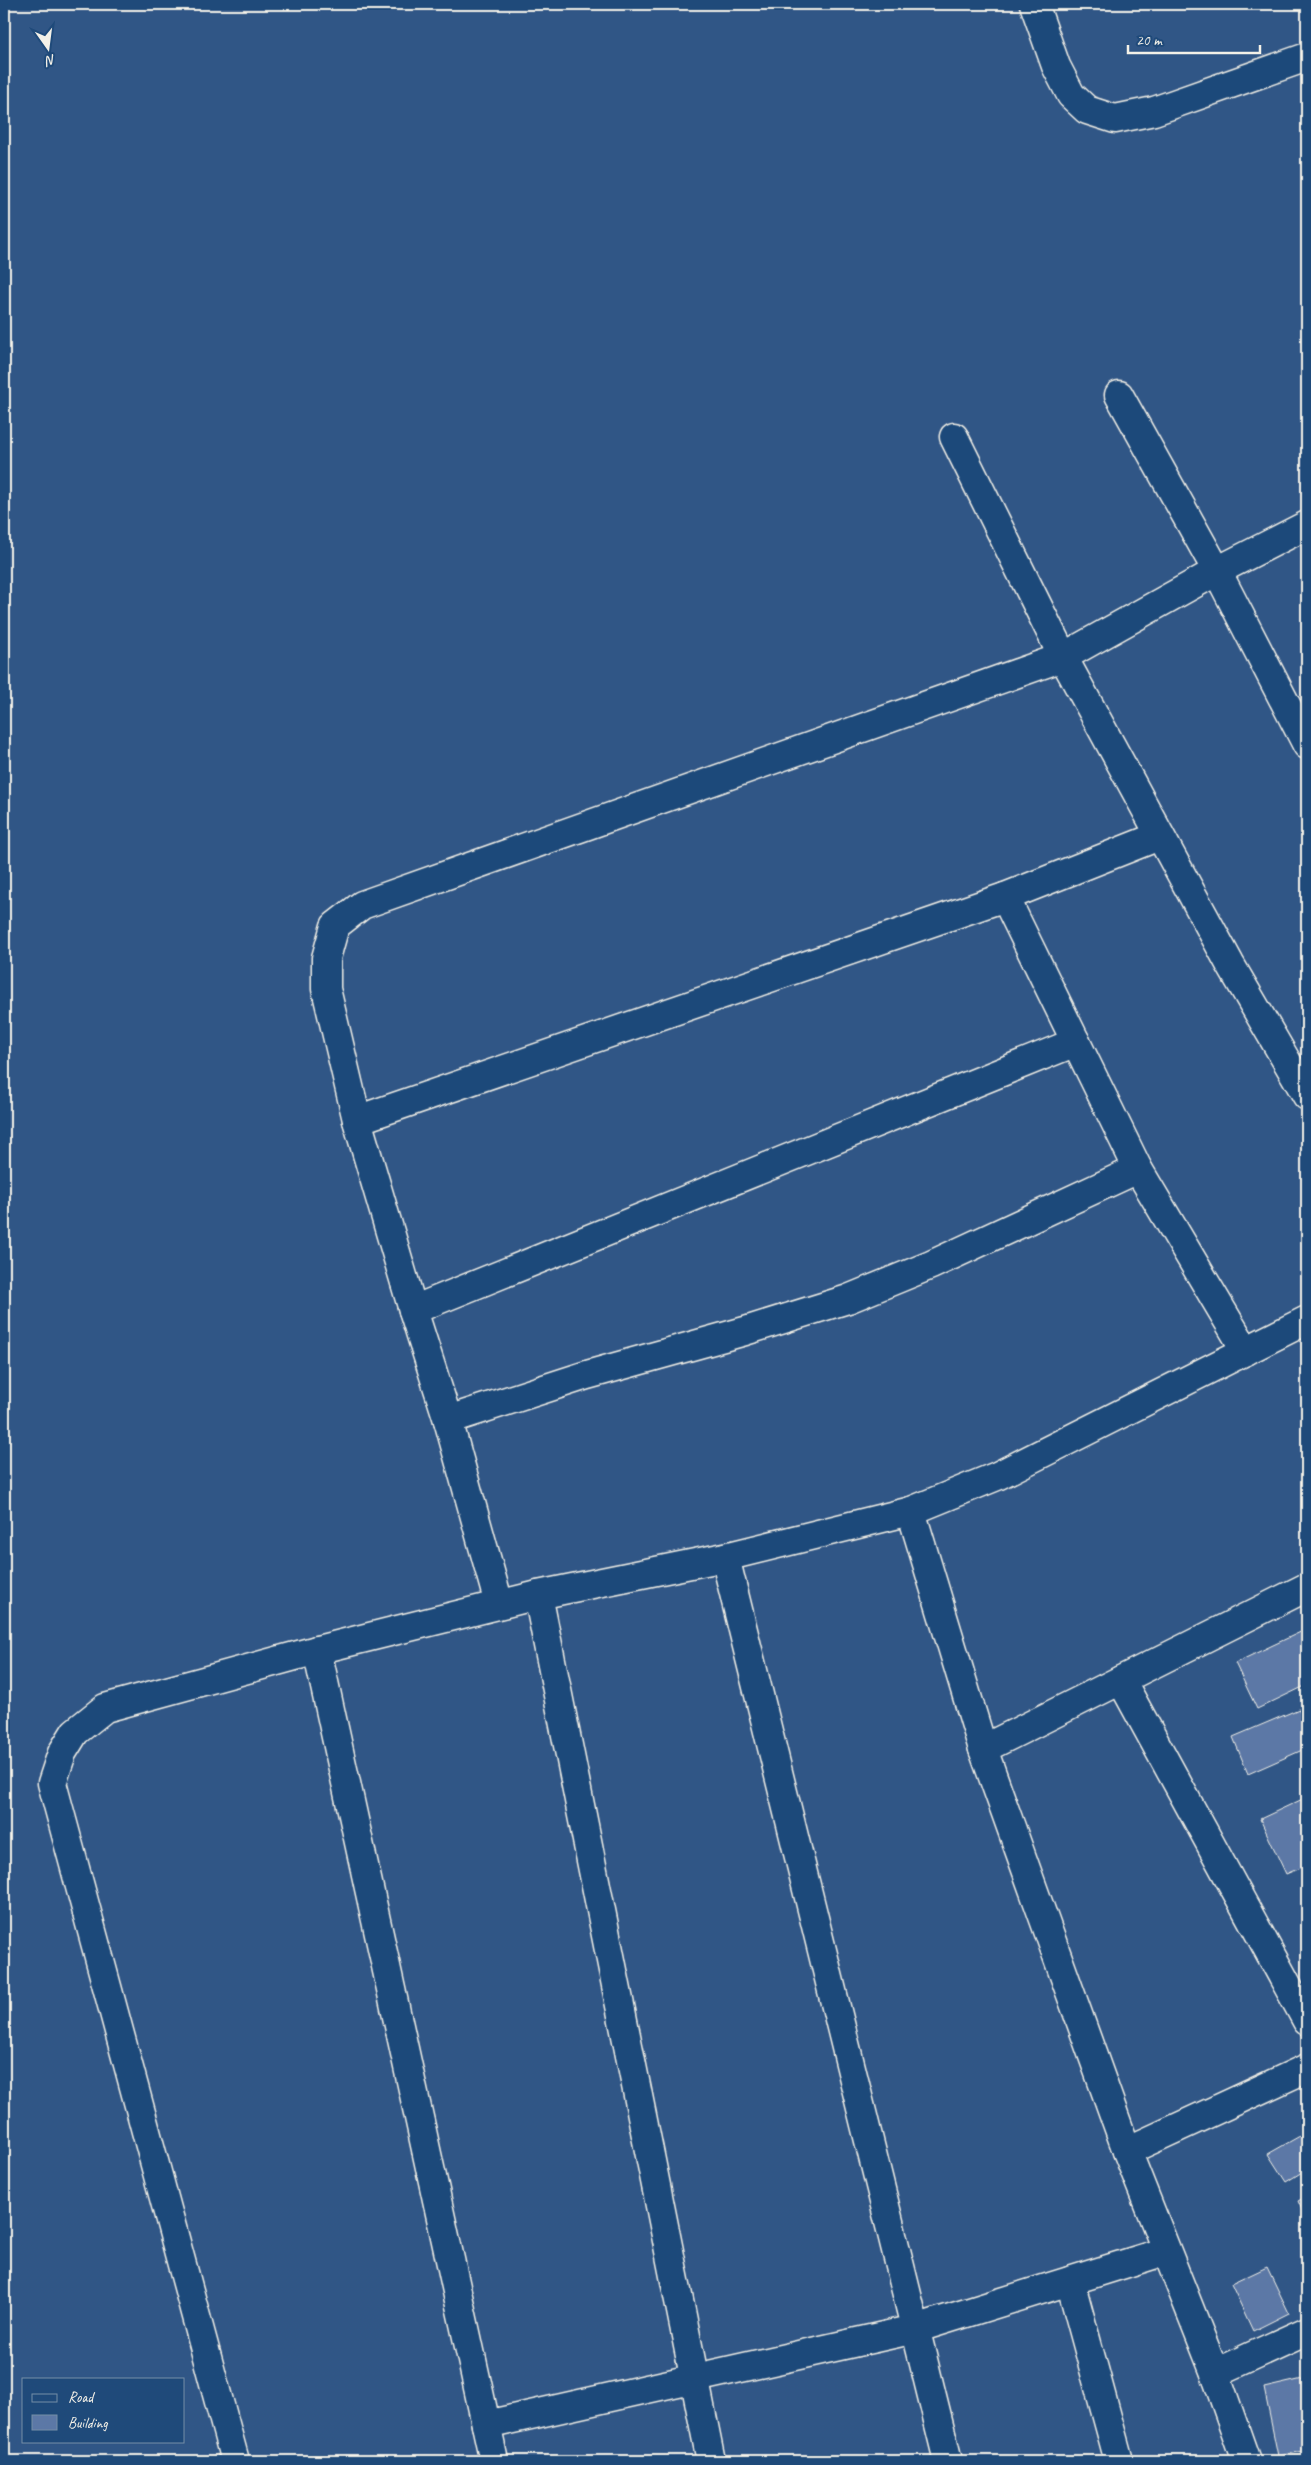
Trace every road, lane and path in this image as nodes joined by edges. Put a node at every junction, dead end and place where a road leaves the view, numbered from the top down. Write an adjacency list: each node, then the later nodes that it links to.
1 (1034, 4): 2 (street)
2 (1307, 58)
3 (1120, 395): 6 (street)
4 (954, 436): 7 (street)
5 (1307, 525): 6 (street)
6 (1216, 571): 7 (street); 8 (street)
7 (1063, 657): 9 (street); 13 (street)
8 (1307, 745)
9 (1159, 836): 10 (street); 12 (street)
10 (1005, 897): 11 (street); 13 (street)
11 (1076, 1042): 14 (street); 15 (street)
12 (1307, 1096)
13 (357, 1120): 15 (street)
14 (1138, 1170): 17 (street); 18 (street)
15 (412, 1310): 18 (street)
16 (1307, 1320): 17 (street)
17 (1246, 1351): 19 (street)
18 (448, 1420): 23 (street)
19 (911, 1511): 20 (street); 26 (street)
20 (725, 1557): 22 (street); 32 (street)
21 (1307, 1587): 25 (street)
22 (538, 1595): 23 (street); 35 (street)
23 (499, 1604): 24 (street)
24 (317, 1650): 36 (street); 37 (street)
25 (1121, 1680): 26 (street); 27 (street)
26 (983, 1749): 29 (street)
27 (1307, 2020)
28 (1307, 2068): 29 (street)
29 (1127, 2151): 30 (street)
30 (1166, 2251): 31 (street); 34 (street)
31 (1070, 2281): 32 (street); 41 (street)
32 (915, 2329): 35 (street); 40 (street)
33 (1307, 2332): 34 (street)
34 (1215, 2373): 42 (street)
35 (694, 2379): 36 (street); 39 (street)
36 (486, 2425): 38 (street)
37 (235, 2461)
38 (494, 2461)
39 (711, 2461)
40 (948, 2461)
41 (1119, 2461)
42 (1246, 2461)

